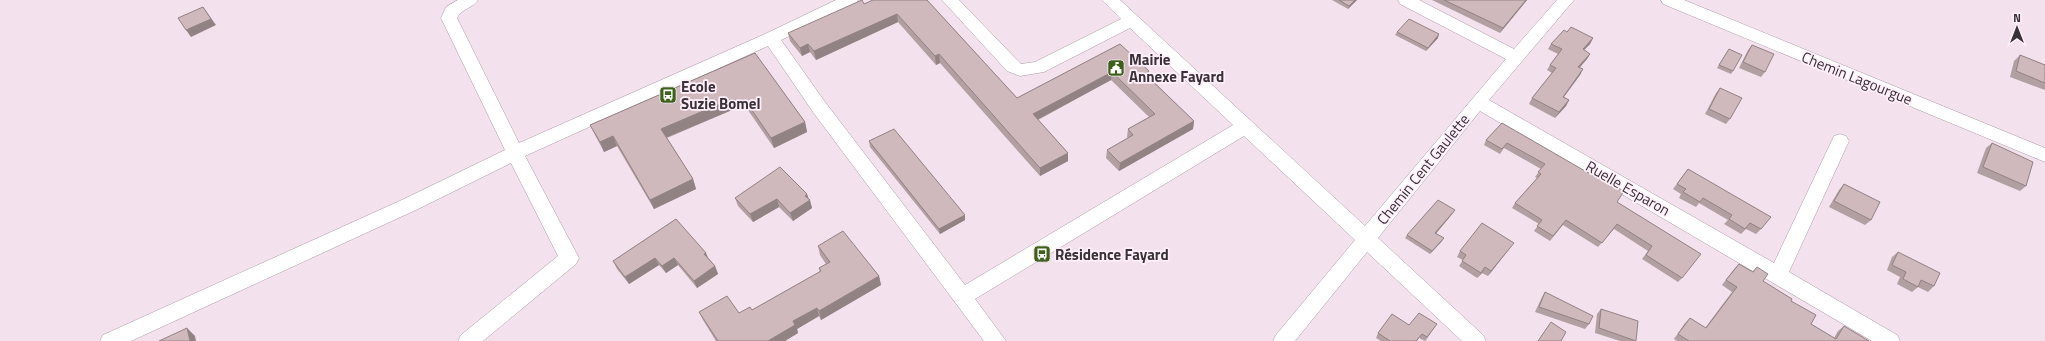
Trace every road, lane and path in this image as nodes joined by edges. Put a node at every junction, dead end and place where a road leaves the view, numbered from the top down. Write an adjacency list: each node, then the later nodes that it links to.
1 (470, 0): 14 (street)
2 (850, 0): 9 (street)
3 (950, 0): 8 (street)
4 (1110, 0): 8 (street)
5 (1566, 0): 10 (street, Chemin Cent Gaulette)
6 (1668, 0): 15 (street, Chemin Lagourgue)
7 (1410, 1): 10 (street)
8 (1133, 20): 12 (street)
9 (771, 38): 14 (street); 18 (street)
10 (1516, 57): 11 (street, Chemin Cent Gaulette)
11 (1478, 102): 16 (street, Chemin Cent Gaulette); 17 (street, Ruelle Esparon)
12 (1246, 126): 16 (street); 18 (street)
13 (1840, 141): 17 (street)
14 (515, 153): 19 (street); 20 (street)
15 (2045, 155)
16 (1367, 237): 22 (street, Chemin Cent Gaulette); 23 (street)
17 (1778, 275): 24 (street, Ruelle Esparon)
18 (963, 296): 21 (street)
19 (110, 341)
20 (468, 341)
21 (996, 341)
22 (1283, 341)
23 (1476, 341)
24 (1890, 341)

